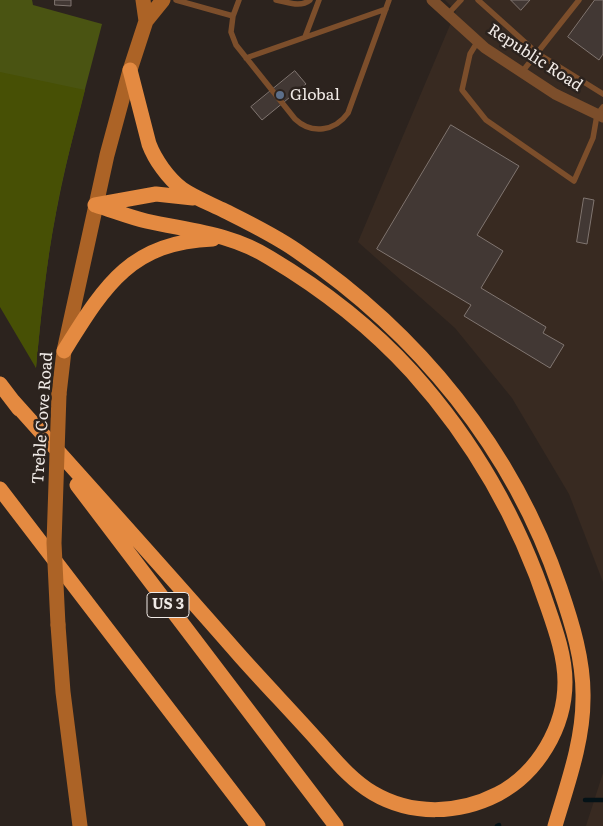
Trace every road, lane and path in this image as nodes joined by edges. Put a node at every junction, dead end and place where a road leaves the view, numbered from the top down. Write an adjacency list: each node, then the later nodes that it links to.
1 (143, 0): 18 (main road, Treble Cove Road)
2 (163, 0): 18 (main road, Treble Cove Road)
3 (176, 0): 14 (lane)
4 (202, 0): 14 (lane)
5 (239, 0): 17 (lane)
6 (276, 0): 7 (lane)
7 (310, 0)
8 (319, 0): 19 (lane)
9 (390, 0): 15 (lane)
10 (432, 0): 16 (street, Republic Road)
11 (461, 0): 16 (lane)
12 (478, 0): 21 (lane)
13 (579, 0): 21 (lane)
14 (199, 7): 17 (lane)
15 (386, 9): 19 (lane); 22 (lane)
16 (448, 14): 20 (street, Republic Road)
17 (233, 16): 22 (lane)
18 (146, 21): 23 (main road, Treble Cove Road)
19 (306, 37): 22 (lane)
20 (478, 41): 24 (street, Republic Road); 26 (lane)
21 (537, 53): 24 (lane); 25 (lane)
22 (246, 58)
23 (130, 70): 27 (highway); 28 (main road, Treble Cove Road)
24 (522, 72): 26 (street, Republic Road)
25 (603, 94)
26 (601, 113)
27 (200, 199): 28 (highway); 39 (highway)
28 (95, 205): 29 (highway); 30 (main road, Treble Cove Road)
29 (230, 238): 30 (highway); 32 (highway)
30 (64, 351): 35 (main road, Treble Cove Road, bridge)
31 (0, 384): 32 (highway, US 3)
32 (13, 401): 38 (highway, US 3)
33 (0, 489): 34 (highway)
34 (240, 803): 36 (highway); 37 (highway)
35 (80, 826)
36 (252, 826)
37 (258, 826)
38 (336, 826)
39 (555, 826)

